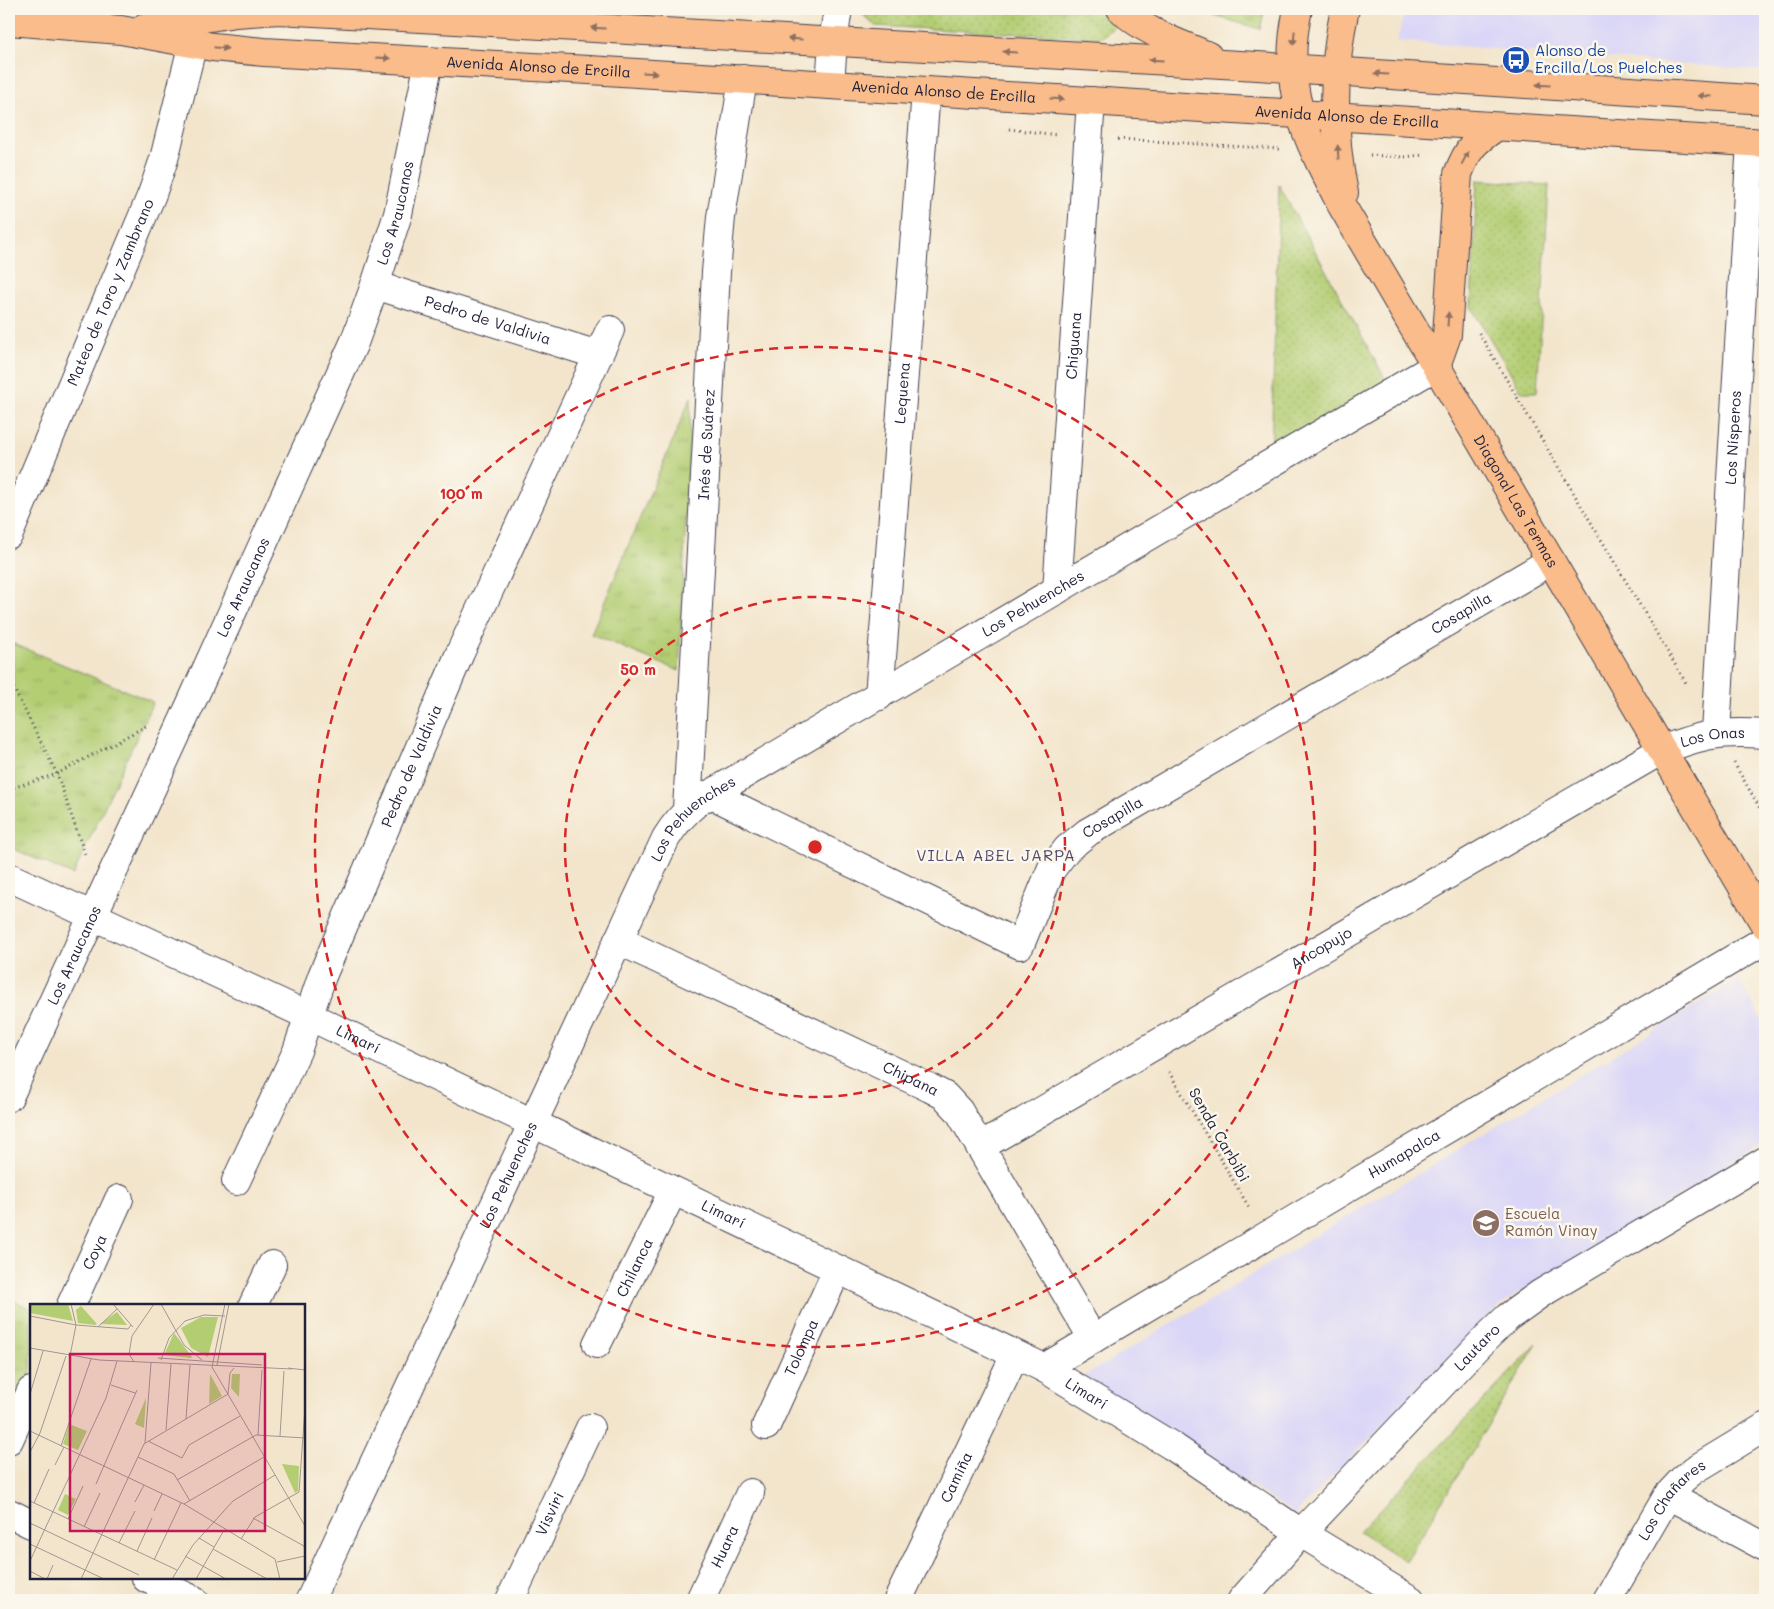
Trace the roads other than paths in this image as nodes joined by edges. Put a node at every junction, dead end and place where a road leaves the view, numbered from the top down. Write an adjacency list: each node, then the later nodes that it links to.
1 (838, 9): 8 (street)
2 (1122, 9): 11 (main road)
3 (1298, 9): 12 (main road, Diagonal Las Termas, one-way to 12)
4 (1345, 9): 14 (main road)
5 (542, 17): 7 (main road, Avenida Alonso de Ercilla); 8 (main road, Avenida Alonso de Ercilla, one-way to 5); 13 (main road)
6 (9, 21): 7 (main road, Avenida Alonso de Ercilla)
7 (121, 30): 9 (main road, Avenida Alonso de Ercilla)
8 (833, 42): 11 (main road, Avenida Alonso de Ercilla, one-way to 8); 16 (street)
9 (193, 43): 10 (main road, Avenida Alonso de Ercilla, one-way to 10); 29 (street, Mateo de Toro y Zambrano)
10 (429, 61): 13 (main road, Avenida Alonso de Ercilla); 25 (street, Los Araucanos)
11 (1225, 64): 12 (main road, Avenida Alonso de Ercilla)
12 (1292, 68): 14 (main road, Avenida Alonso de Ercilla); 20 (main road, Diagonal Las Termas)
13 (589, 70): 15 (main road, Avenida Alonso de Ercilla, one-way to 15)
14 (1335, 71): 18 (main road, Avenida Alonso de Ercilla, one-way to 14); 21 (main road)
15 (743, 79): 16 (main road, Avenida Alonso de Ercilla); 37 (street, Inés de Suárez)
16 (830, 85): 17 (main road, Avenida Alonso de Ercilla)
17 (926, 91): 19 (main road, Avenida Alonso de Ercilla, one-way to 19); 32 (street, Lequena)
18 (1765, 100)
19 (1091, 101): 20 (main road, Avenida Alonso de Ercilla); 31 (street, Chiguana)
20 (1299, 114): 21 (main road, Avenida Alonso de Ercilla); 24 (main road, Diagonal Las Termas)
21 (1336, 116): 22 (main road, Avenida Alonso de Ercilla); 24 (main road, one-way to 21)
22 (1496, 127): 23 (main road, Avenida Alonso de Ercilla); 28 (main road, one-way to 22)
23 (1758, 143): 33 (street, Los Nísperos)
24 (1348, 217): 28 (main road, Diagonal Las Termas)
25 (375, 285): 27 (street, Pedro de Valdivia); 39 (street, Los Araucanos)
26 (610, 330): 27 (street, Pedro de Valdivia)
27 (598, 355): 43 (street, Pedro de Valdivia)
28 (1436, 366): 30 (main road, Diagonal Las Termas); 31 (street, Los Pehuenches)
29 (9, 534)
30 (1551, 561): 35 (main road, Diagonal Las Termas); 36 (street, Cosapilla)
31 (1058, 590): 32 (street, Los Pehuenches)
32 (879, 696): 36 (street, Los Pehuenches)
33 (1716, 733): 34 (street, Los Onas); 35 (street, Los Onas)
34 (1765, 734)
35 (1662, 750): 40 (main road, Diagonal Las Termas); 46 (street, Ancopujo)
36 (710, 794): 37 (street, Los Pehuenches)
37 (687, 810): 41 (street, Los Pehuenches)
38 (9, 877): 39 (street, Limarí)
39 (96, 907): 43 (street, Limarí); 44 (street, Los Araucanos)
40 (1765, 925)
41 (618, 940): 45 (street, Los Pehuenches); 46 (street, Chipana)
42 (1765, 940): 55 (street, Humapalca)
43 (309, 1016): 45 (street, Limarí); 48 (street, Pedro de Valdivia)
44 (9, 1097)
45 (532, 1124): 49 (street, Limarí); 72 (street, Los Pehuenches)
46 (980, 1148): 55 (street, Chipana)
47 (1765, 1161): 68 (street, Lautaro)
48 (236, 1181)
49 (673, 1191): 52 (street, Limarí); 56 (street, Chilanca)
50 (119, 1199): 53 (street, Coya)
51 (272, 1265): 54 (street)
52 (837, 1270): 57 (street, Limarí); 60 (street, Tolompa)
53 (71, 1304)
54 (253, 1304)
55 (1093, 1339): 58 (street, Humapalca)
56 (597, 1344)
57 (1015, 1355): 58 (street, Limarí); 75 (street, Camiña)
58 (1044, 1368): 68 (street, Limarí)
59 (30, 1393): 63 (street)
60 (766, 1426)
61 (1765, 1427): 65 (street, Los Chañares)
62 (590, 1428): 73 (street, Visviri)
63 (9, 1440)
64 (750, 1493): 74 (street, Huara)
65 (1668, 1495): 69 (street); 78 (street, Los Chañares)
66 (9, 1513): 67 (street)
67 (30, 1524)
68 (1300, 1533): 76 (street, Lautaro); 77 (street, Limarí)
69 (1765, 1547)
70 (148, 1579): 71 (street)
71 (194, 1600)
72 (310, 1600)
73 (510, 1600)
74 (700, 1600)
75 (898, 1600)
76 (1242, 1600)
77 (1408, 1600)
78 (1606, 1600)

